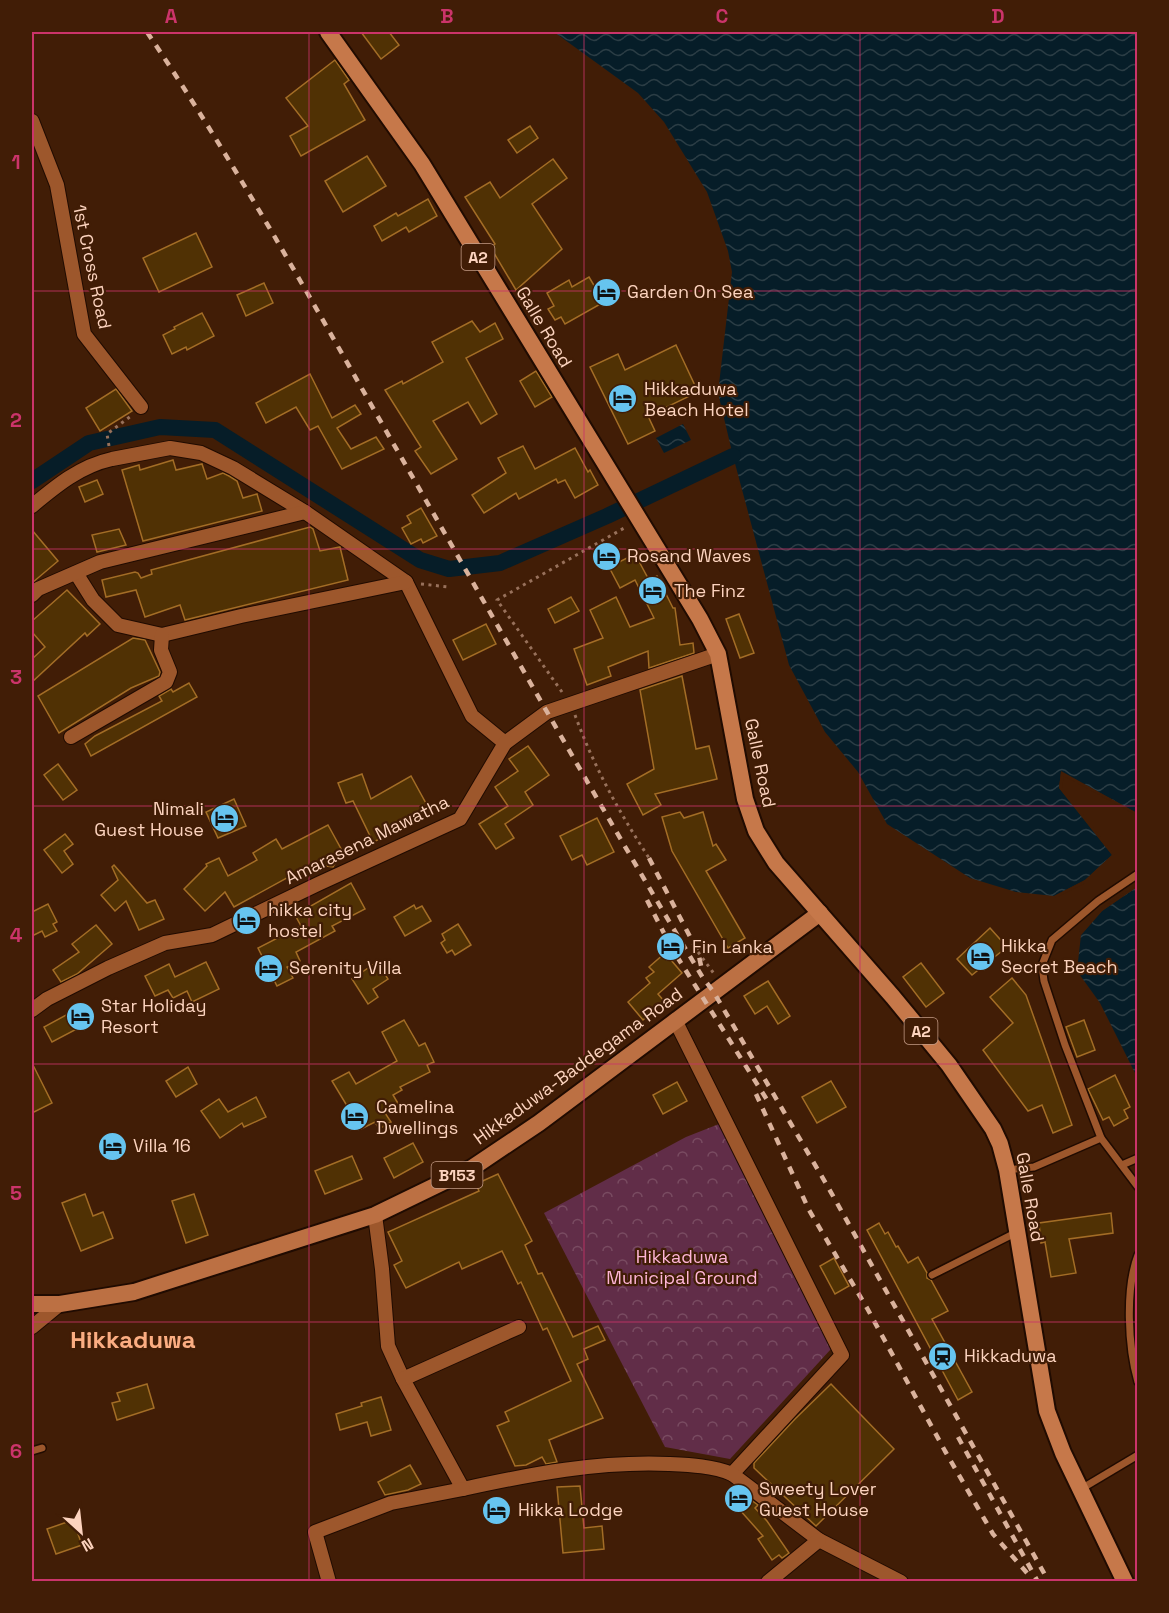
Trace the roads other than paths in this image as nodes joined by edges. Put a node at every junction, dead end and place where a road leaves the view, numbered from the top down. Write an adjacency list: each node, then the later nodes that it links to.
1 (328, 32): 10 (highway, Galle Road / A2)
2 (32, 121): 3 (street, 1st Cross Road)
3 (141, 407)
4 (32, 506): 5 (street)
5 (305, 512): 6 (street); 7 (street)
6 (76, 573): 8 (street); 9 (street)
7 (406, 582): 9 (street); 12 (street)
8 (32, 595)
9 (162, 635): 11 (street)
10 (718, 654): 12 (street, Amarasena Mawatha); 14 (highway, Galle Road / A2)
11 (71, 737)
12 (505, 743): 15 (street, Amarasena Mawatha)
13 (1137, 874): 17 (lane)
14 (820, 913): 16 (main road, Hikkaduwa-Baddegama Road / B153); 20 (highway, Galle Road / A2)
15 (32, 1010)
16 (675, 1020): 22 (main road, Hikkaduwa-Baddegama Road / B153); 35 (street)
17 (1101, 1138): 19 (lane); 20 (lane)
18 (1137, 1158): 19 (lane)
19 (1122, 1165): 21 (lane)
20 (1007, 1170): 23 (highway, Galle Road / A2)
21 (1137, 1187)
22 (375, 1215): 27 (main road, Hikkaduwa-Baddegama Road / B153); 30 (street)
23 (1017, 1232): 25 (lane); 37 (highway, Galle Road / A2)
24 (1137, 1255): 31 (lane)
25 (932, 1275)
26 (32, 1304): 27 (main road, Hikkaduwa-Baddegama Road / B153)
27 (60, 1304): 28 (street)
28 (32, 1327)
29 (519, 1327): 30 (street)
30 (403, 1379): 36 (street)
31 (1137, 1382)
32 (42, 1448): 33 (lane)
33 (32, 1451)
34 (1137, 1455): 37 (lane)
35 (732, 1474): 36 (street); 38 (street)
36 (463, 1489): 39 (street)
37 (1080, 1490): 42 (highway, Galle Road / A2)
38 (819, 1540): 40 (street); 41 (street)
39 (329, 1581)
40 (768, 1581)
41 (901, 1581)
42 (1125, 1581)

